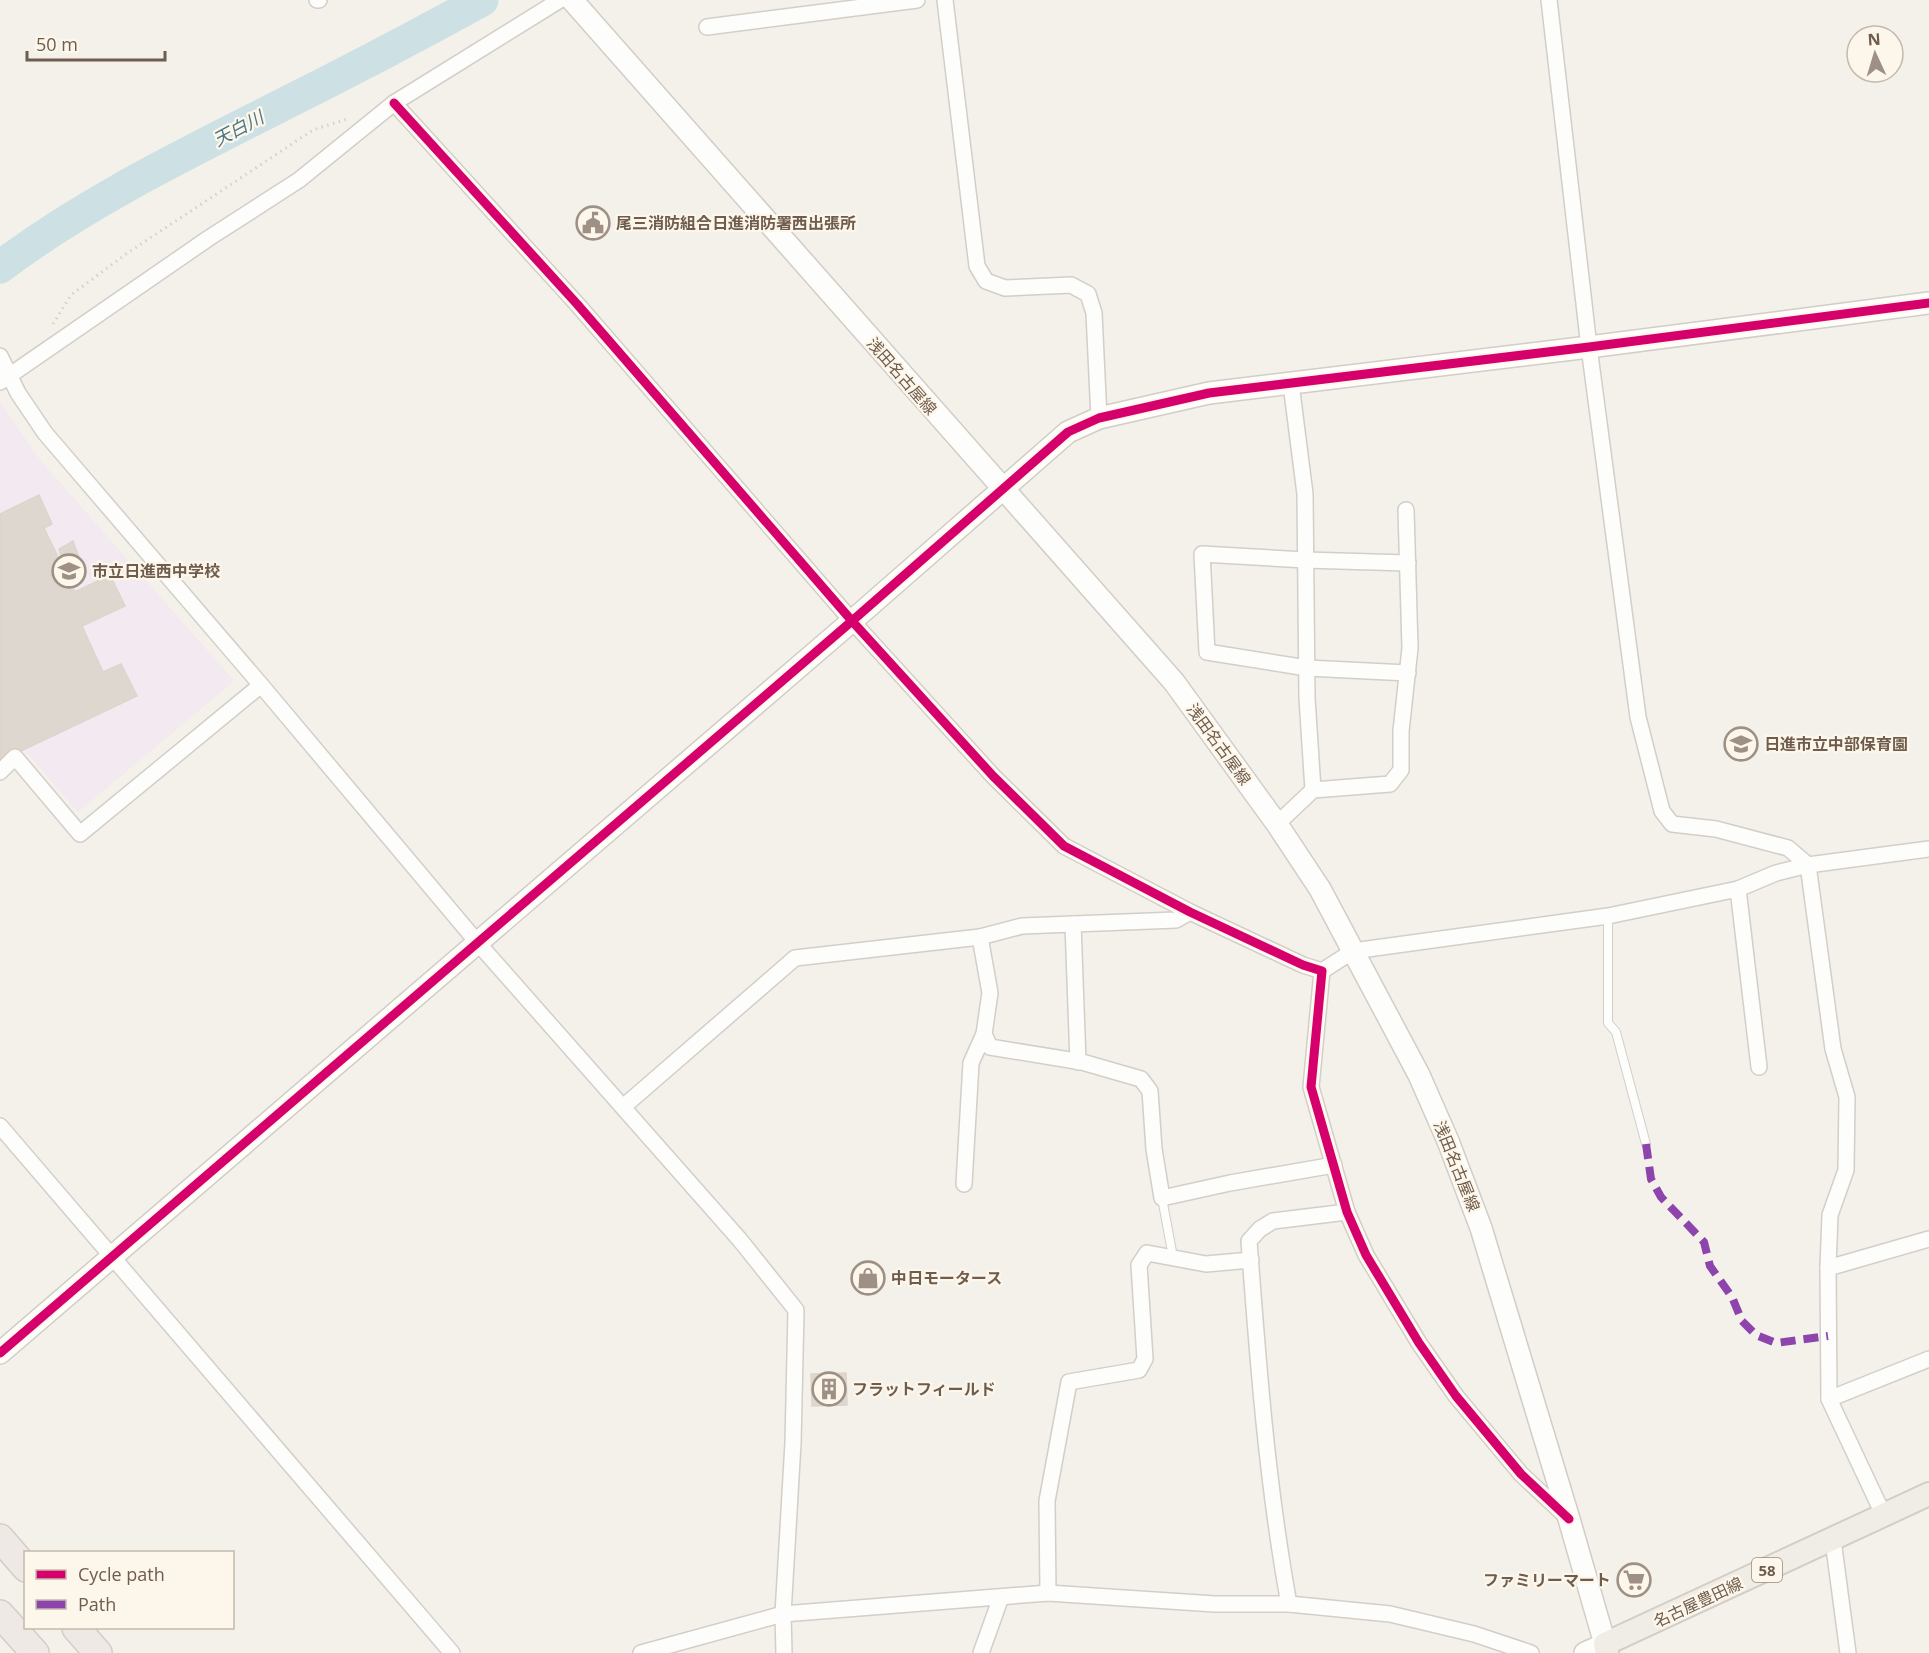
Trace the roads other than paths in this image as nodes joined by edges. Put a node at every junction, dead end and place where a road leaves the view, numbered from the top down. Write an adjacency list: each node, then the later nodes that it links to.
1 (560, 0): 7 (street)
2 (572, 0): 14 (street, 浅田名古屋線)
3 (917, 0): 6 (street)
4 (945, 0): 13 (street)
5 (1548, 0): 9 (street)
6 (707, 27)
7 (394, 103): 11 (street); 18 (street)
8 (1929, 303): 9 (street)
9 (1589, 347): 12 (street); 26 (street)
10 (1, 358): 11 (street)
11 (5, 379): 21 (street)
12 (1292, 384): 13 (street); 16 (street)
13 (1099, 418): 14 (street)
14 (1001, 488): 18 (street); 24 (street, 浅田名古屋線)
15 (1406, 510): 17 (street)
16 (1305, 560): 17 (street); 19 (street); 19 (street)
17 (1408, 563): 20 (street)
18 (852, 621): 28 (street); 32 (street)
19 (1306, 668): 20 (street); 23 (street)
20 (1408, 673): 23 (street)
21 (261, 685): 22 (street); 32 (street)
22 (0, 772)
23 (1313, 790): 24 (street)
24 (1277, 824): 33 (street, 浅田名古屋線)
25 (1929, 849): 26 (street)
26 (1808, 865): 27 (street); 49 (street)
27 (1738, 889): 29 (street); 37 (street)
28 (1190, 912): 30 (street); 34 (street)
29 (1608, 916): 33 (street); 40 (lane)
30 (1073, 924): 31 (street); 36 (street)
31 (980, 937): 35 (street); 38 (street)
32 (477, 942): 38 (street); 47 (street)
33 (1353, 951): 34 (street); 55 (street, 浅田名古屋線)
34 (1322, 971): 41 (street)
35 (984, 1034): 36 (street); 42 (street)
36 (1078, 1062): 43 (street)
37 (1759, 1066)
38 (623, 1107): 63 (street)
39 (0, 1126): 47 (street)
40 (1646, 1144)
41 (1334, 1165): 43 (street); 44 (street)
42 (964, 1184)
43 (1162, 1198): 46 (lane)
44 (1347, 1212): 48 (street); 55 (street)
45 (1929, 1239): 49 (street)
46 (1173, 1257): 48 (street); 59 (street)
47 (112, 1258): 50 (street); 68 (street)
48 (1251, 1260): 61 (street)
49 (1828, 1268): 52 (street)
50 (0, 1353)
51 (1929, 1359): 52 (street)
52 (1829, 1399): 54 (street)
53 (1929, 1494): 54 (main road, 名古屋豊田線 / 58)
54 (1884, 1515): 57 (main road, 名古屋豊田線 / 58)
55 (1569, 1519): 65 (street, 浅田名古屋線)
56 (0, 1538): 58 (highway)
57 (1833, 1540): 65 (main road, 名古屋豊田線 / 58); 73 (street)
58 (24, 1566)
59 (1048, 1593): 60 (street); 61 (street)
60 (1001, 1597): 63 (street); 71 (street)
61 (1289, 1604): 72 (street)
62 (0, 1614): 66 (highway)
63 (783, 1614): 69 (street); 70 (street)
64 (77, 1629): 67 (highway)
65 (1599, 1650)
66 (35, 1653)
67 (98, 1653)
68 (452, 1653)
69 (641, 1653)
70 (784, 1653)
71 (981, 1653)
72 (1531, 1653)
73 (1848, 1653)

